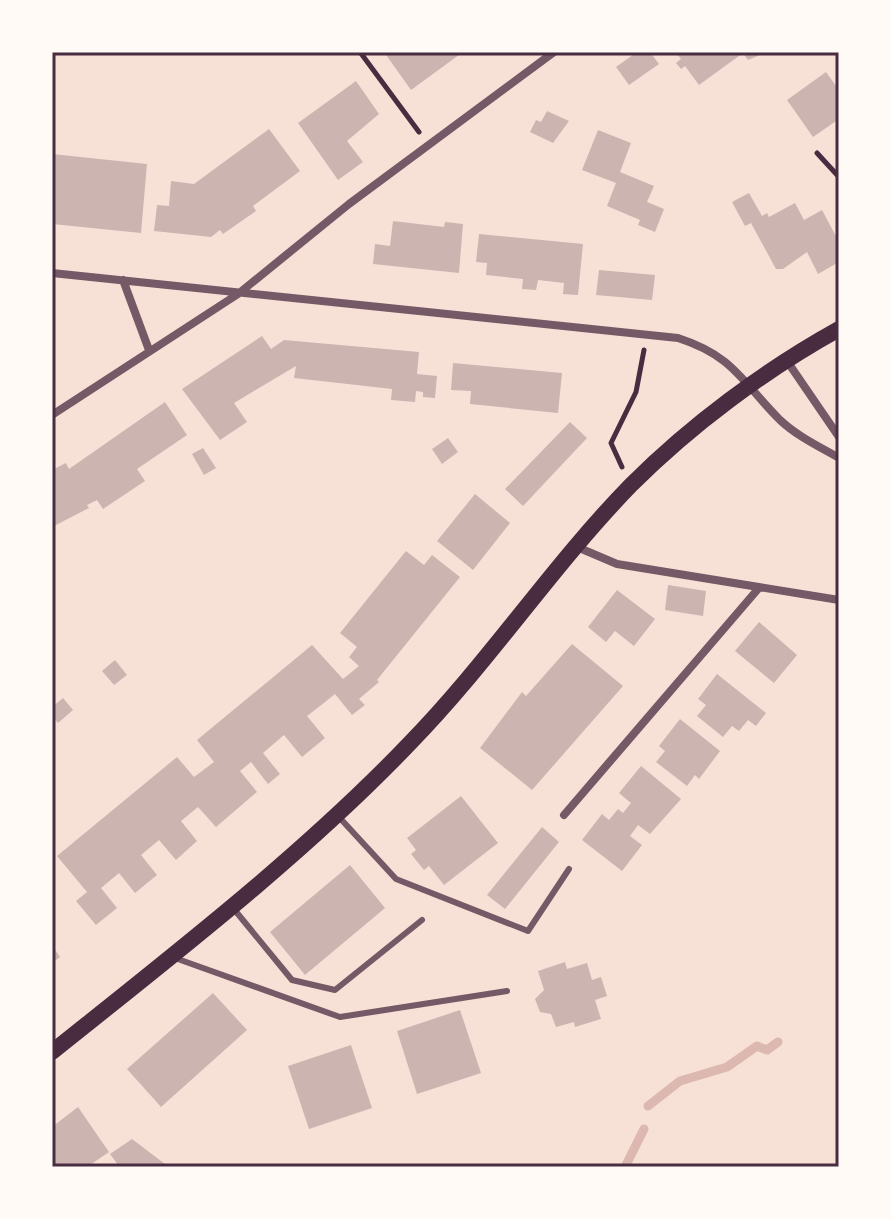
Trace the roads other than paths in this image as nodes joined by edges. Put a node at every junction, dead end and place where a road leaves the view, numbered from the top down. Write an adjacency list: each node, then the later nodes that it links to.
1 (554, 52): 4 (street)
2 (52, 273): 3 (street)
3 (123, 280): 4 (street); 6 (street)
4 (238, 294): 6 (street); 8 (street)
5 (839, 329): 7 (main road)
6 (149, 350): 9 (street)
7 (787, 361): 8 (main road); 10 (street)
8 (751, 386): 11 (street); 12 (main road)
9 (52, 415)
10 (839, 437)
11 (839, 458)
12 (577, 547): 13 (street); 15 (main road)
13 (758, 589): 14 (street); 16 (street)
14 (839, 600)
15 (336, 814): 17 (lane); 18 (main road)
16 (564, 815)
17 (569, 869)
18 (231, 905): 19 (lane); 20 (main road)
19 (422, 920)
20 (171, 957): 21 (lane); 22 (main road)
21 (507, 991)
22 (52, 1052)

